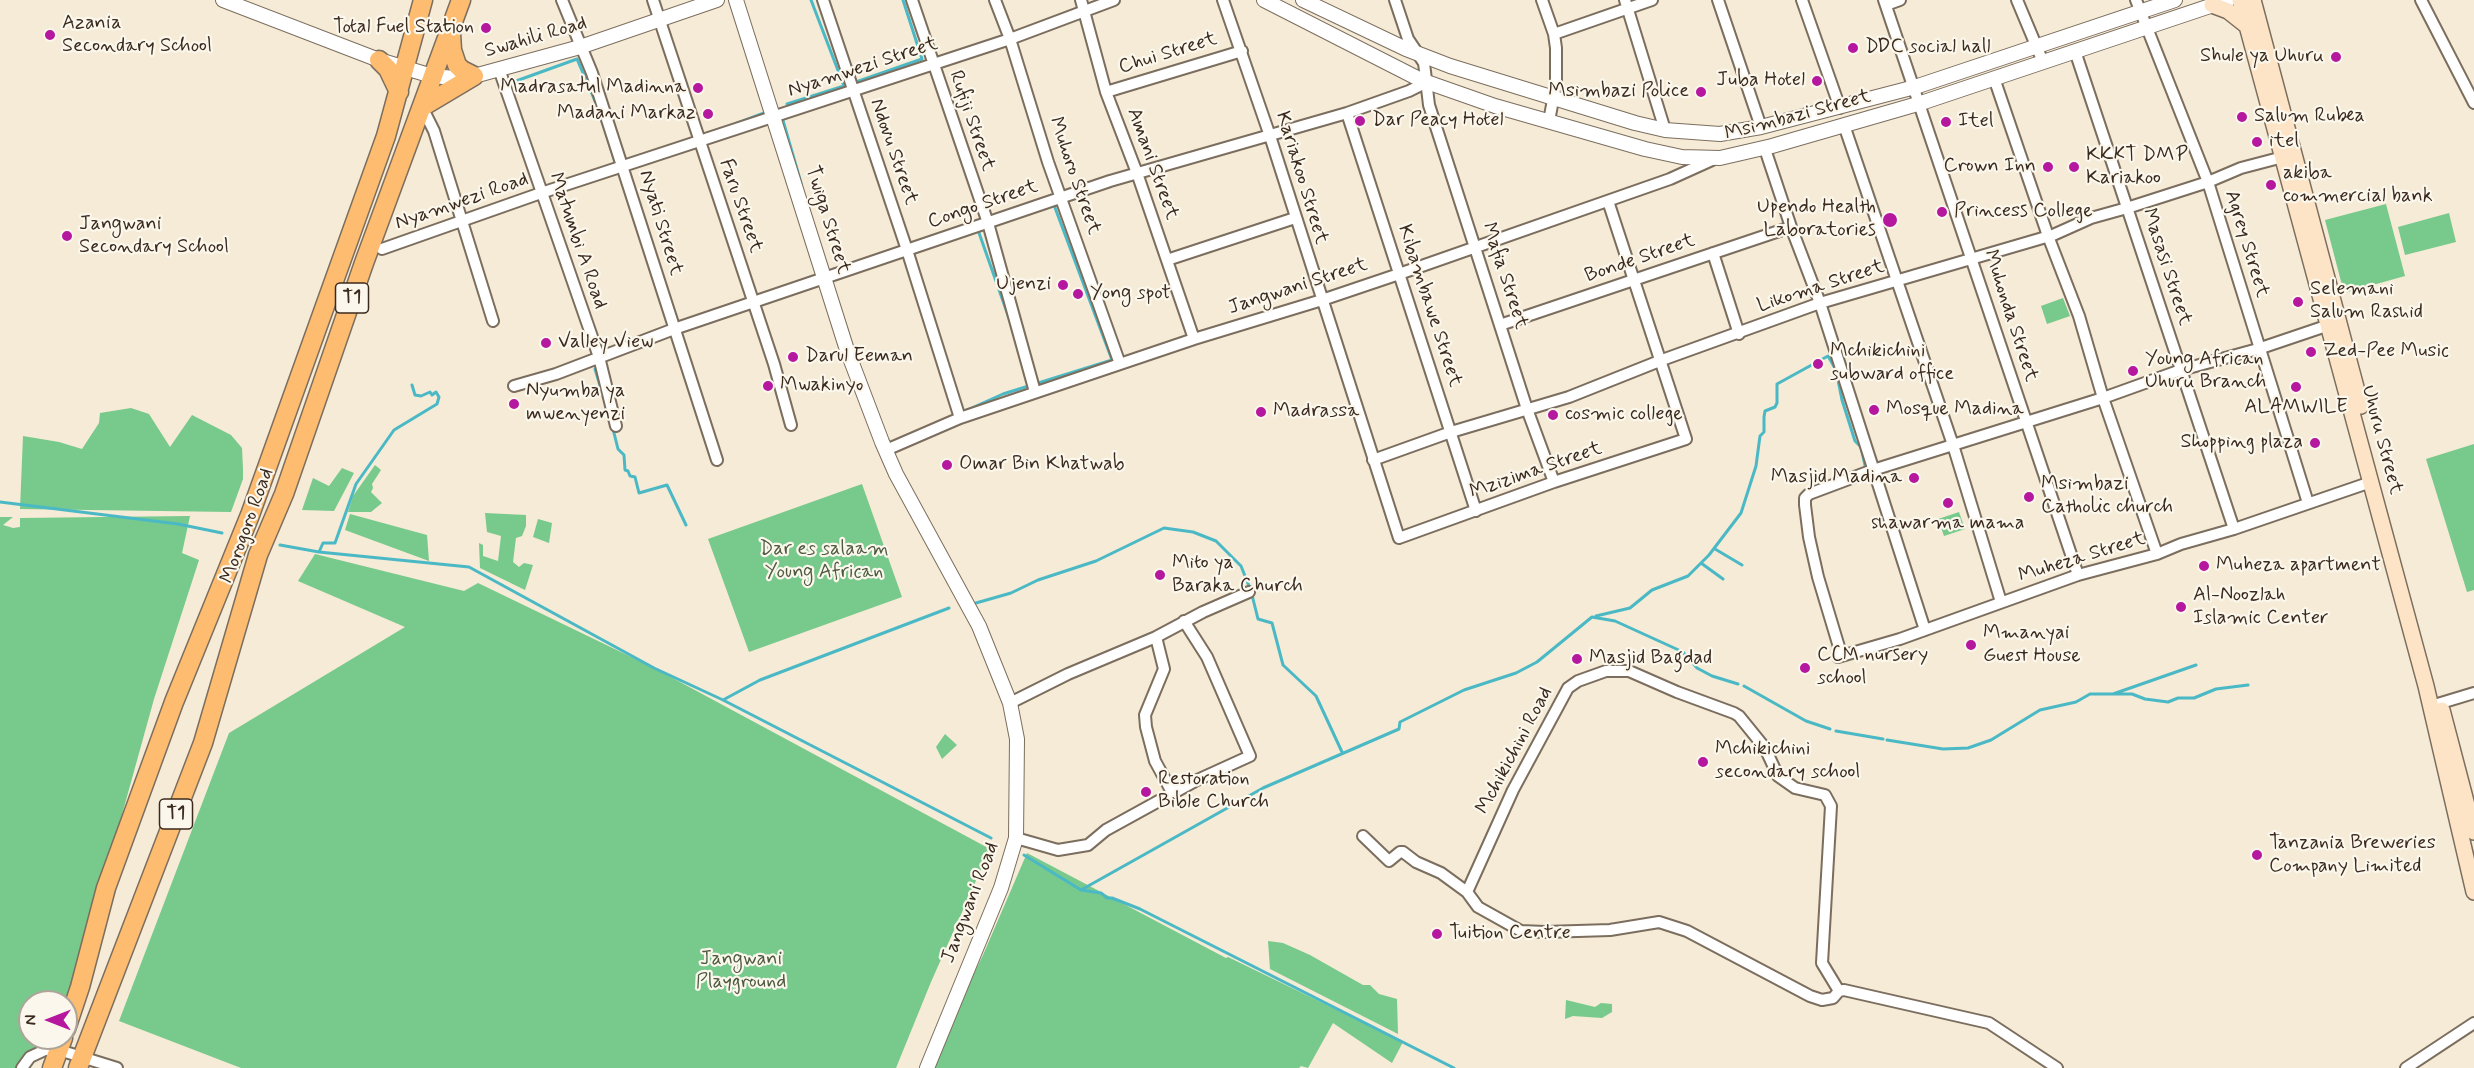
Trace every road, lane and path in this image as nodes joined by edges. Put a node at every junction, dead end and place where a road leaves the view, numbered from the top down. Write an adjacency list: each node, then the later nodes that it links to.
1 (224, 0): 45 (street, Swahili Road)
2 (423, 0): 39 (highway, Morogoro Road / T1)
3 (460, 0): 34 (highway, Morogoro Road / T1)
4 (562, 0): 40 (street, Nyati Street)
5 (652, 0): 33 (street, Faru Street)
6 (717, 0): 33 (street, Swahili Road)
7 (736, 0): 64 (street, Twiga Street)
8 (823, 0): 55 (street, Ndovu Street)
9 (912, 0): 47 (street, Rufiji Street)
10 (995, 0): 38 (street, Muhoro Street)
11 (1114, 0): 30 (street, Nyamwezi Street)
12 (1223, 0): 42 (street, Kariakoo Street)
13 (1264, 0): 53 (street, Msimbazi Street)
14 (1303, 0): 44 (street, Msimbazi Street)
15 (1395, 0): 44 (street, Mafia Street)
16 (1542, 0): 37 (street)
17 (1652, 0): 29 (street)
18 (1718, 0): 66 (street)
19 (1802, 0): 62 (street)
20 (1900, 0): 28 (street)
21 (2017, 0): 41 (street)
22 (2175, 0): 32 (street, Msimbazi Street)
23 (2228, 0): 31 (street, Msimbazi Street)
24 (2240, 0): 35 (main road, Uhuru Street)
25 (2253, 0): 35 (main road, Uhuru Street)
26 (2267, 0): 35 (main road)
27 (2421, 0): 60 (street)
28 (1885, 2): 54 (street, Muhonda Street)
29 (1627, 4): 37 (street); 68 (street)
30 (1082, 5): 38 (street, Nyamwezi Street); 57 (street, Amani Street)
31 (2212, 5): 35 (main road); 36 (street, Msimbazi Street)
32 (2138, 6): 36 (street, Agrey Street); 41 (street, Msimbazi Street)
33 (659, 20): 40 (street, Swahili Road); 70 (street, Faru Street)
34 (451, 25): 50 (highway, Morogoro Road / T1); 51 (highway)
35 (2254, 25): 72 (main road, Uhuru Street); 139 (main road, Uhuru Street)
36 (2146, 26): 43 (street, Msimbazi Street); 76 (street, Agrey Street)
37 (1554, 34): 58 (street)
38 (1010, 39): 47 (street, Nyamwezi Street); 78 (street, Muhoro Street)
39 (410, 41): 45 (highway); 48 (highway, Morogoro Road / T1)
40 (580, 47): 49 (street, Swahili Road); 74 (street, Nyati Street)
41 (2037, 47): 46 (street); 54 (street, Msimbazi Street)
42 (1242, 51): 57 (street, Chui Street); 69 (street, Kariakoo Street)
43 (2075, 51): 46 (street, Msimbazi Street); 80 (street, Masasi Street)
44 (1419, 54): 53 (street, Mafia Street); 58 (street, Msimbazi Street)
45 (379, 60): 48 (street, Swahili Road); 56 (highway)
46 (2043, 62): 52 (street, Msimbazi Street)
47 (932, 65): 55 (street, Nyamwezi Street); 83 (street, Rufiji Street)
48 (403, 68): 50 (street, Swahili Road); 56 (highway, Morogoro Road / T1)
49 (500, 69): 51 (street, Swahili Road); 77 (street, Matumbi A Road)
50 (432, 76): 51 (street, Swahili Road); 61 (highway, Morogoro Road / T1)
51 (474, 76): 61 (highway)
52 (1994, 78): 59 (street, Msimbazi Street); 85 (street)
53 (1423, 80): 63 (street, Congo Street); 65 (street, Msimbazi Street); 86 (street, Mafia Street)
54 (1915, 87): 59 (street, Muhonda Street); 62 (street, Msimbazi Street)
55 (853, 91): 64 (street, Nyamwezi Street); 88 (street, Ndovu Street)
56 (399, 92): 147 (highway, Morogoro Road / T1)
57 (1106, 92): 75 (street, Amani Street)
58 (1554, 98): 65 (street); 68 (street, Msimbazi Street)
59 (1921, 103): 73 (street, Msimbazi Street); 90 (street, Muhonda Street)
60 (2474, 103)
61 (422, 107): 82 (street); 152 (highway, Morogoro Road / T1)
62 (1840, 108): 66 (street, Msimbazi Street)
63 (1347, 113): 69 (street, Congo Street); 92 (street, Kibambawe Street)
64 (775, 116): 70 (street, Nyamwezi Street); 93 (street, Twiga Street)
65 (1549, 121): 73 (street, Msimbazi Street)
66 (1761, 127): 68 (street, Msimbazi Street)
67 (1845, 128): 95 (street)
68 (1665, 130)
69 (1270, 136): 75 (street, Congo Street); 81 (street, Kariakoo Street)
70 (699, 142): 74 (street, Nyamwezi Street); 97 (street, Faru Street)
71 (1767, 155): 84 (street)
72 (2283, 157): 76 (street, Likoma Street); 101 (main road, Uhuru Street)
73 (1720, 158): 79 (street, Jangwani Street)
74 (623, 168): 77 (street, Nyamwezi Road); 102 (street, Nyati Street)
75 (1137, 173): 78 (street, Congo Street); 91 (street, Amani Street)
76 (2208, 182): 80 (street, Likoma Street); 105 (street, Agrey Street)
77 (541, 193): 82 (street, Nyamwezi Road); 106 (street, Matumbi A Road)
78 (1061, 198): 83 (street, Congo Street); 108 (street, Muhoro Street)
79 (1608, 201): 86 (street, Jangwani Street); 94 (street)
80 (2127, 208): 85 (street, Likoma Street); 109 (street, Masasi Street)
81 (1295, 218): 91 (street); 96 (street, Kariakoo Street)
82 (461, 222): 87 (street, Nyamwezi Road); 99 (street)
83 (988, 223): 88 (street, Congo Street); 111 (street, Rufiji Street)
84 (1791, 227): 89 (street, Bonde Street); 98 (street)
85 (2048, 236): 90 (street, Likoma Street); 112 (street)
86 (1476, 247): 92 (street, Jangwani Street); 100 (street, Mafia Street)
87 (382, 249)
88 (907, 249): 93 (street, Congo Street); 114 (street, Ndovu Street)
89 (1713, 253): 94 (street, Bonde Street); 103 (street)
90 (1972, 259): 95 (street, Likoma Street); 115 (street, Muhonda Street)
91 (1167, 260): 104 (street, Amani Street)
92 (1399, 274): 96 (street, Jangwani Street); 118 (street, Kibambawe Street)
93 (825, 278): 97 (street, Congo Street); 120 (street, Twiga Street)
94 (1635, 279): 100 (street, Bonde Street); 107 (street)
95 (1897, 280): 98 (street, Likoma Street); 119 (street)
96 (1322, 300): 104 (street, Jangwani Street); 122 (street, Kariakoo Street)
97 (752, 303): 102 (street, Congo Street); 116 (street, Faru Street)
98 (1820, 303): 103 (street, Likoma Street); 123 (street)
99 (493, 321)
100 (1500, 325): 113 (street, Mafia Street)
101 (2329, 325): 105 (street); 125 (main road, Uhuru Street)
102 (674, 329): 106 (street, Congo Street); 121 (street, Nyati Street)
103 (1739, 334): 107 (street, Likoma Street)
104 (1194, 339): 108 (street, Jangwani Street)
105 (2258, 349): 109 (street); 126 (street, Agrey Street)
106 (599, 357): 110 (street, Congo Street); 117 (street, Matumbi A Road)
107 (1662, 360): 113 (street, Likoma Street); 124 (street, Mzizima Street)
108 (1120, 364): 111 (street, Jangwani Street)
109 (2181, 370): 112 (street); 128 (street, Masasi Street)
110 (514, 386)
111 (1035, 392): 114 (street, Jangwani Street)
112 (2103, 398): 115 (street); 130 (street)
113 (1527, 409): 118 (street, Likoma Street); 124 (street, Mafia Street)
114 (960, 418): 120 (street, Jangwani Street)
115 (2027, 422): 119 (street); 131 (street, Muhonda Street)
116 (791, 425)
117 (616, 426)
118 (1450, 432): 122 (street, Likoma Street); 127 (street, Kibambawe Street)
119 (1953, 445): 123 (street); 133 (street)
120 (886, 450): 138 (street, Jangwani Road)
121 (717, 460)
122 (1373, 460): 129 (street, Kariakoo Street)
123 (1873, 470): 135 (street); 135 (street, Muheza Street)
124 (1554, 482): 127 (street, Mzizima Street)
125 (2371, 482): 126 (street, Muheza Street); 139 (main road, Uhuru Street)
126 (2308, 503): 128 (street, Muheza Street)
127 (1476, 511): 129 (street, Mzizima Street)
128 (2235, 529): 130 (street, Muheza Street)
129 (1399, 538)
130 (2157, 554): 131 (street, Muheza Street)
131 (2078, 575): 133 (street, Muheza Street)
132 (1249, 592): 134 (street)
133 (2001, 602): 135 (street, Muheza Street)
134 (1184, 621): 136 (street); 140 (street)
135 (1924, 630)
136 (1156, 637): 138 (street); 140 (street)
137 (2474, 693): 139 (street)
138 (1010, 703): 143 (street, Jangwani Road)
139 (2435, 704): 141 (main road, Uhuru Street); 145 (main road, Uhuru Street)
140 (1173, 794): 143 (street)
141 (2474, 832)
142 (1363, 836): 144 (street)
143 (1016, 838): 156 (street, Jangwani Road)
144 (1467, 892): 146 (street); 146 (street, Mchikichini Road)
145 (2474, 892)
146 (1839, 991): 157 (street)
147 (78, 995)
148 (2474, 1023): 158 (street)
149 (45, 1050): 153 (street)
150 (59, 1050): 154 (highway)
151 (67, 1050): 152 (street)
152 (80, 1062): 155 (street)
153 (22, 1068)
154 (52, 1068)
155 (117, 1068)
156 (927, 1068)
157 (2057, 1068)
158 (2406, 1068)

